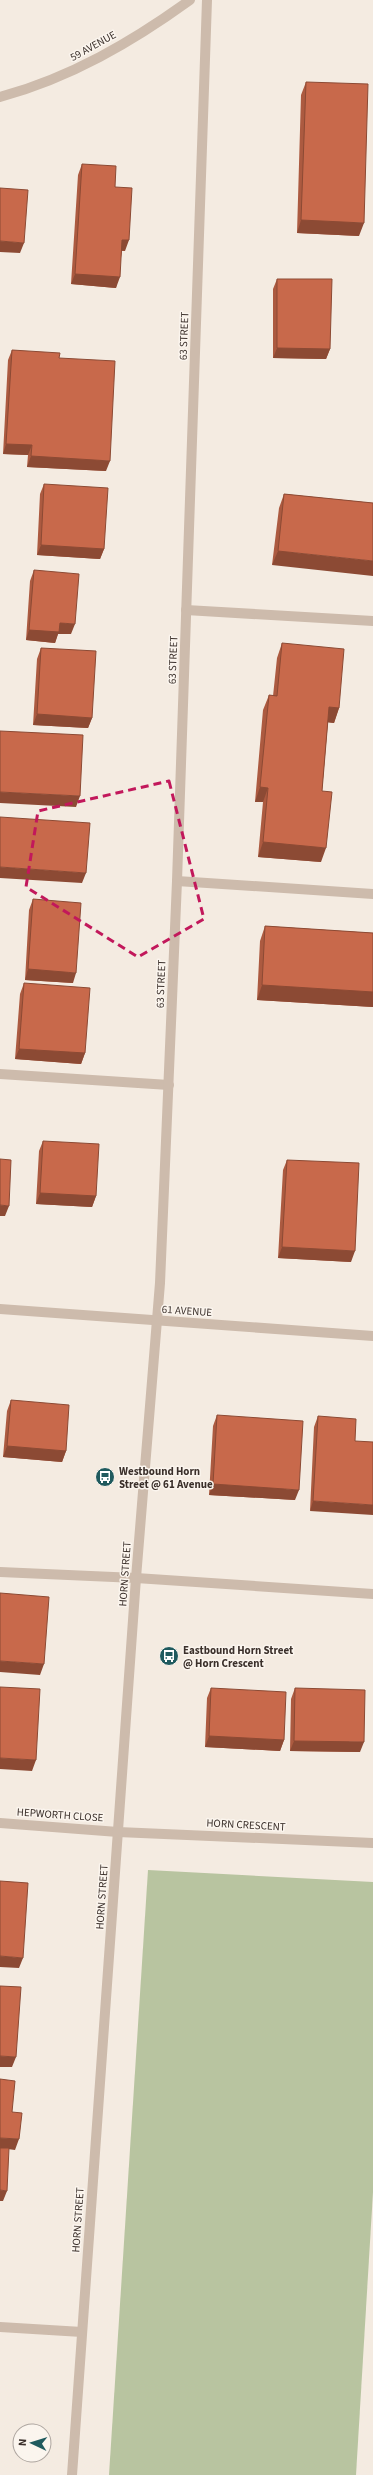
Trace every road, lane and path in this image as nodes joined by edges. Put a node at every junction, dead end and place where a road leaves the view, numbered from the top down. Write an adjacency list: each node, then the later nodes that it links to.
1 (190, 0): 3 (street, 59 AVENUE)
2 (207, 0): 4 (street, 63 STREET)
3 (0, 97)
4 (186, 610): 5 (street); 6 (street, 63 STREET)
5 (373, 621)
6 (177, 881): 7 (street); 9 (street, 63 STREET)
7 (373, 894)
8 (0, 1074): 9 (street)
9 (169, 1085): 11 (street, 63 STREET)
10 (0, 1309): 11 (street, 61 AVENUE)
11 (156, 1321): 12 (street, 61 AVENUE); 14 (street, HORN STREET)
12 (373, 1336)
13 (0, 1572): 14 (street)
14 (136, 1578): 15 (street); 17 (street, HORN STREET)
15 (373, 1594)
16 (0, 1823): 17 (street, HEPWORTH CLOSE)
17 (118, 1832): 18 (street, HORN CRESCENT); 20 (street, HORN STREET)
18 (373, 1843)
19 (0, 2327): 20 (street)
20 (82, 2332): 21 (street, HORN STREET)
21 (72, 2475)

